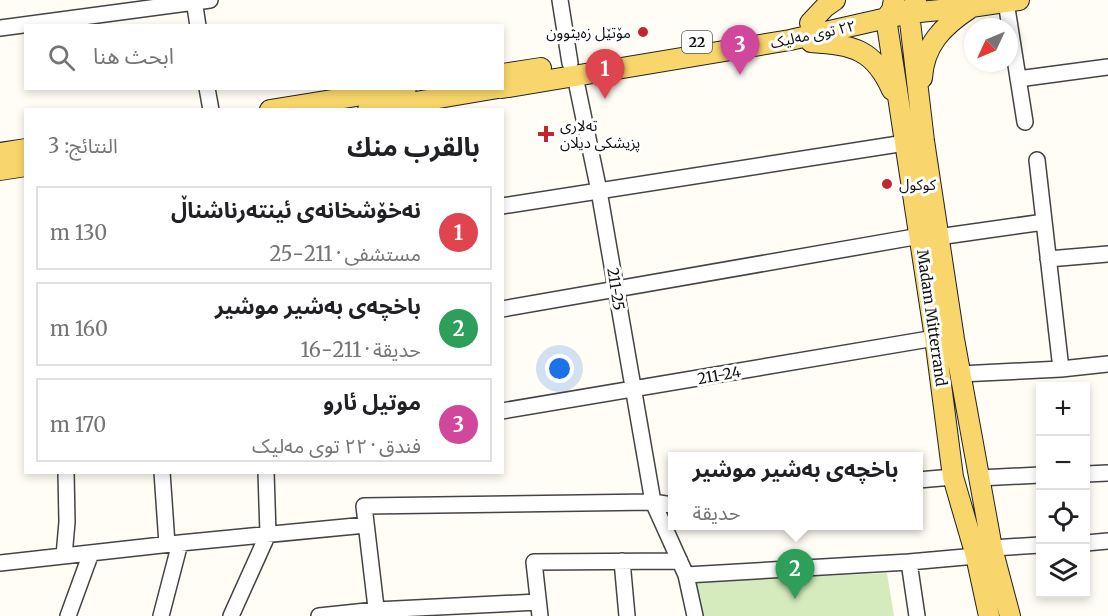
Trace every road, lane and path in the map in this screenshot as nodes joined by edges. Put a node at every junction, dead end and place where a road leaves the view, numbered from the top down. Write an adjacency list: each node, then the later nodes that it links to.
1 (210, 0): 5 (street)
2 (560, 0): 15 (street, 211-25)
3 (835, 0): 8 (main road)
4 (1013, 1): 7 (main road); 17 (street)
5 (194, 2): 9 (street); 10 (street)
6 (902, 7): 7 (main road); 8 (main road, ٢٢ توی مەلیک / 22); 13 (main road, ٢٢ توی مەلیک / 22); 25 (main road); 26 (main road, Madam Mitterrand)
7 (970, 8): 25 (main road)
8 (810, 23): 15 (main road, ٢٢ توی مەلیک / 22)
9 (30, 24)
10 (198, 24)
11 (24, 25): 12 (street)
12 (0, 28)
13 (790, 40): 15 (main road, ٢٢ توی مەلیک / 22); 26 (main road)
14 (1108, 67): 17 (street)
15 (572, 70): 16 (main road, ٢٢ توی مەلیک / 22); 18 (main road, ٢٢ توی مەلیک / 22); 34 (street, 211-25)
16 (504, 74)
17 (1018, 79): 27 (street)
18 (504, 87)
19 (207, 90): 22 (street)
20 (394, 90): 23 (main road)
21 (486, 90): 24 (main road)
22 (211, 108)
23 (282, 108)
24 (380, 108)
25 (921, 114): 37 (main road, Madam Mitterrand)
26 (901, 116): 28 (main road, Madam Mitterrand)
27 (1025, 122)
28 (905, 143): 34 (street); 37 (main road, Madam Mitterrand)
29 (24, 149): 30 (main road)
30 (0, 153)
31 (1037, 160): 36 (street)
32 (24, 166): 33 (main road)
33 (0, 170)
34 (599, 191): 35 (street); 40 (street, 211-25)
35 (504, 206)
36 (1044, 222): 37 (street); 39 (street)
37 (929, 237): 40 (street); 42 (main road, Madam Mitterrand); 45 (main road, Madam Mitterrand)
38 (1108, 254): 39 (street)
39 (1048, 259): 44 (street)
40 (616, 289): 41 (street); 46 (street, 211-25)
41 (504, 309)
42 (935, 338): 46 (street, 211-24); 54 (main road, Madam Mitterrand)
43 (1108, 364): 44 (street)
44 (1061, 369): 45 (street)
45 (960, 374): 55 (main road, Madam Mitterrand)
46 (632, 390): 47 (street, 211-24); 57 (street, 211-25)
47 (504, 411)
48 (1108, 473): 52 (street)
49 (66, 474): 67 (street)
50 (162, 474): 63 (street)
51 (266, 474): 60 (street)
52 (1090, 474)
53 (1036, 476): 55 (street)
54 (953, 477): 56 (street); 65 (main road, Madam Mitterrand)
55 (979, 478): 65 (main road, Madam Mitterrand)
56 (923, 480)
57 (653, 502): 58 (street); 59 (street); 71 (street, 211-25)
58 (668, 504)
59 (366, 525): 60 (street); 73 (street)
60 (268, 534): 63 (street); 76 (street)
61 (1108, 541): 62 (street)
62 (1090, 543)
63 (174, 544): 66 (street); 75 (street)
64 (1036, 547): 65 (street)
65 (984, 552): 69 (street); 81 (main road, Madam Mitterrand); 82 (main road, Madam Mitterrand)
66 (91, 553): 67 (street); 74 (street)
67 (64, 556): 70 (street)
68 (622, 561): 71 (street); 72 (street); 78 (street)
69 (909, 562): 71 (street); 80 (street)
70 (0, 563)
71 (683, 568): 79 (street, 211-25)
72 (539, 609): 73 (street)
73 (376, 613): 77 (street)
74 (68, 616)
75 (161, 616)
76 (231, 616)
77 (320, 616)
78 (627, 616)
79 (695, 616)
80 (917, 616)
81 (989, 616)
82 (1010, 616)

